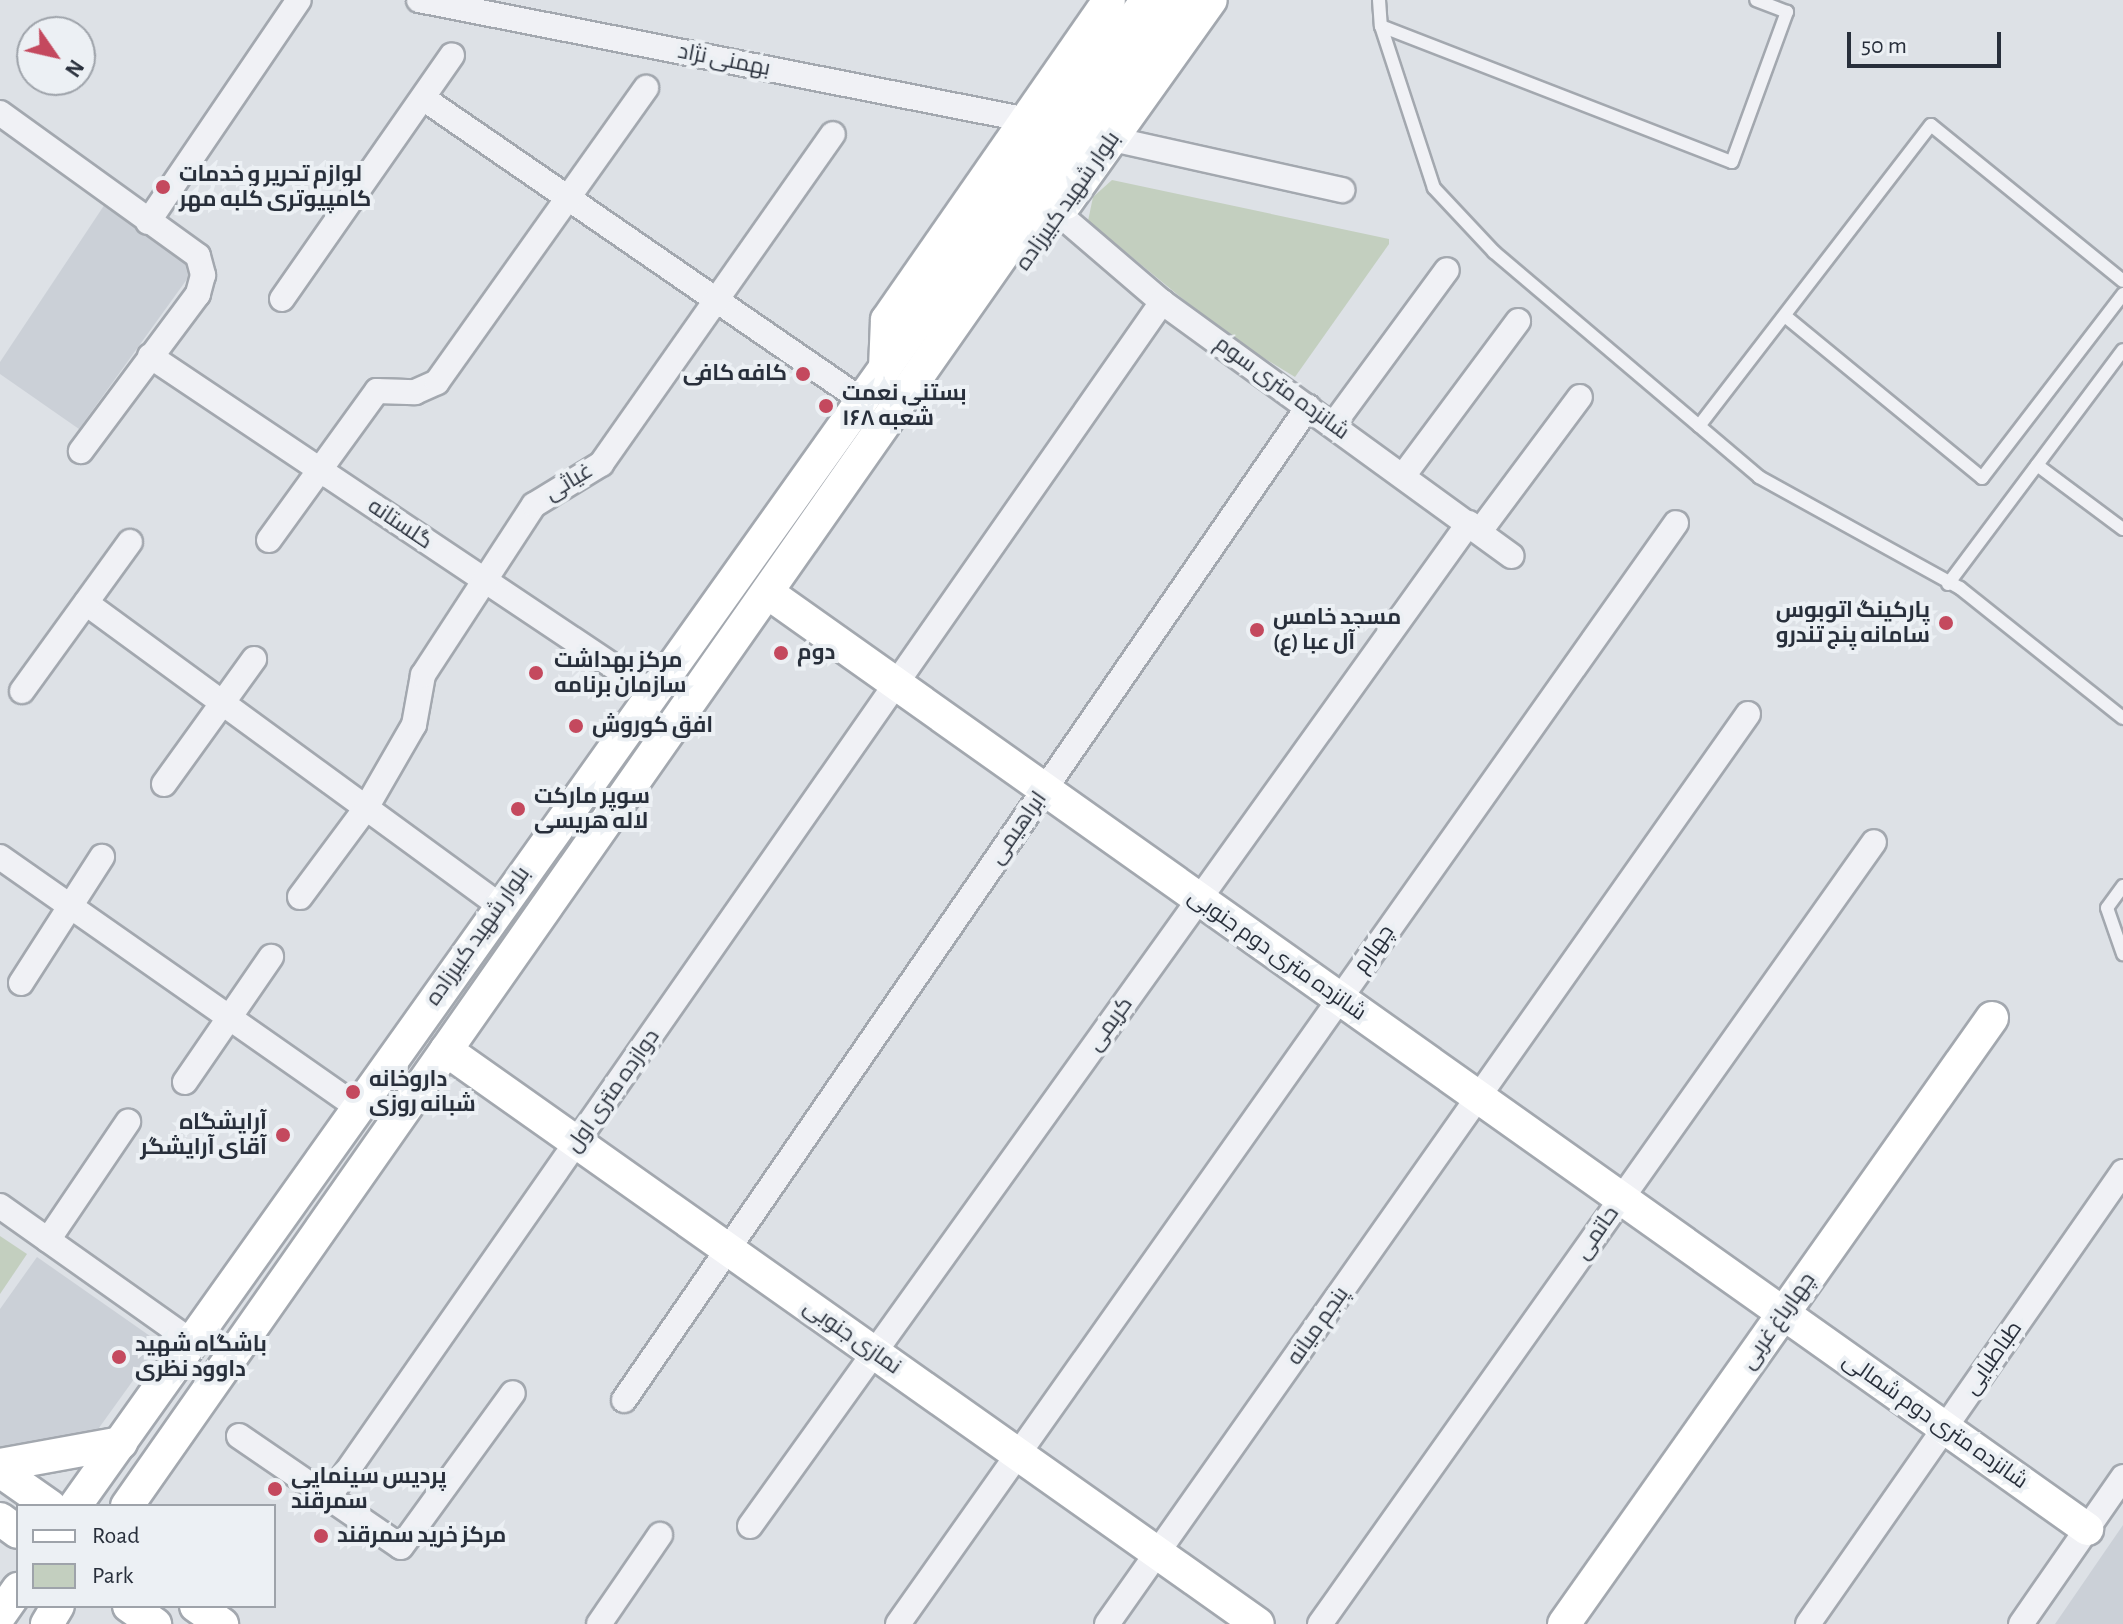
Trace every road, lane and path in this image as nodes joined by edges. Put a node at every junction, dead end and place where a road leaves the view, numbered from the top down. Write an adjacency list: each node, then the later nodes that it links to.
1 (299, 0): 20 (street)
2 (419, 0): 14 (street, بهمنی نژاد)
3 (1109, 0): 14 (main road)
4 (1147, 0): 23 (main road, بلوار شهید کبیرزاده)
5 (1181, 0): 23 (main road, بلوار شهید کبیرزاده)
6 (1211, 0): 16 (main road, بلوار شهید کبیرزاده)
7 (1379, 0): 9 (lane)
8 (1756, 0): 9 (lane)
9 (1381, 26): 38 (lane)
10 (452, 55): 12 (street)
11 (646, 88): 18 (street)
12 (423, 98): 18 (street); 25 (street)
13 (0, 113): 20 (street)
14 (1028, 120): 32 (main road)
15 (833, 134): 26 (street, غیاثی)
16 (1112, 139): 17 (street); 19 (main road, بلوار شهید کبیرزاده)
17 (1342, 190)
18 (569, 199): 26 (street); 41 (street)
19 (1058, 213): 27 (street, شانزده متری سوم); 33 (main road, بلوار شهید کبیرزاده)
20 (148, 222): 31 (street)
21 (1447, 270): 37 (street)
22 (2123, 281): 28 (lane)
23 (964, 284): 32 (main road, بلوار شهید کبیرزاده); 33 (main road, بلوار شهید کبیرزاده)
24 (2123, 294): 28 (lane)
25 (282, 299)
26 (716, 300): 35 (street); 49 (street, غیاثی)
27 (1162, 302): 36 (street, شانزده متری سوم); 54 (street, دوازده متری اول)
28 (1785, 316): 38 (lane)
29 (1518, 321): 42 (street)
30 (2123, 350): 40 (lane)
31 (150, 356): 39 (street); 41 (street, گلستانه)
32 (885, 368): 35 (main road, بلوار شهید کبیرزاده)
33 (913, 389): 51 (main road, بلوار شهید کبیرزاده)
34 (1580, 397): 44 (street, کریمی)
35 (860, 399): 56 (main road, بلوار شهید کبیرزاده)
36 (1308, 407): 37 (street, شانزده متری سوم); 61 (street, ابراهیمی)
37 (1333, 425): 42 (street, شانزده متری سوم)
38 (1699, 426): 50 (lane)
39 (81, 451)
40 (2037, 465): 45 (lane); 50 (lane)
41 (320, 470): 46 (street); 49 (street, گلستانه)
42 (1403, 476): 44 (street, شانزده متری سوم)
43 (1676, 523): 74 (street, چهارم)
44 (1474, 527): 48 (street, شانزده متری سوم); 68 (street, کریمی)
45 (2123, 529)
46 (269, 540)
47 (130, 542): 52 (street)
48 (1512, 556)
49 (489, 583): 56 (street, گلستانه); 62 (street, غیاثی)
50 (1948, 584): 59 (lane)
51 (771, 595): 54 (main road, شانزده متری دوم جنوبی); 77 (main road, بلوار شهید کبیرزاده)
52 (86, 603): 55 (street); 57 (street)
53 (254, 659): 57 (street)
54 (896, 685): 61 (main road, شانزده متری دوم جنوبی); 82 (street, دوازده متری اول)
55 (22, 691)
56 (650, 691): 69 (main road, بلوار شهید کبیرزاده)
57 (222, 703): 60 (street); 62 (street)
58 (1748, 714): 79 (street, پنجم میانه)
59 (2123, 718)
60 (164, 784)
61 (1044, 790): 68 (main road, شانزده متری دوم جنوبی); 87 (street, ابراهیمی)
62 (366, 808): 67 (street, غیاثی); 69 (street)
63 (1874, 842): 84 (street, حاتمی)
64 (0, 857): 70 (street)
65 (102, 857): 70 (street)
66 (2123, 886): 71 (lane)
67 (300, 897)
68 (1199, 900): 74 (main road, شانزده متری دوم جنوبی); 90 (street, کریمی)
69 (499, 905): 80 (main road, بلوار شهید کبیرزاده)
70 (71, 906): 73 (street); 75 (street)
71 (2123, 954)
72 (271, 957): 75 (street)
73 (21, 983)
74 (1339, 999): 79 (main road, شانزده متری دوم جنوبی); 96 (street, چهارم)
75 (228, 1017): 78 (street); 80 (street)
76 (1992, 1018): 88 (main road, چهارباغ غربی)
77 (446, 1050): 82 (main road, نمازی جنوبی); 98 (main road, بلوار شهید کبیرزاده)
78 (185, 1082)
79 (1478, 1098): 84 (main road, شانزده متری دوم جنوبی); 108 (street, پنجم میانه)
80 (358, 1108): 89 (main road, بلوار شهید کبیرزاده)
81 (128, 1122): 86 (street)
82 (578, 1142): 87 (main road, نمازی جنوبی); 100 (street, دوازده متری اول)
83 (2123, 1172): 93 (street, طباطبایی)
84 (1621, 1200): 88 (main road, شانزده متری دوم جنوبی); 117 (street, حاتمی)
85 (0, 1206): 86 (street)
86 (48, 1240): 89 (street)
87 (728, 1249): 90 (main road, نمازی جنوبی); 92 (street, ابراهیمی)
88 (1783, 1315): 93 (main road, شانزده متری دوم شمالی); 118 (main road, چهارباغ غربی)
89 (192, 1342): 95 (main road, بلوار شهید کبیرزاده)
90 (874, 1352): 96 (main road, نمازی جنوبی); 105 (street, کریمی)
91 (513, 1393): 100 (street)
92 (624, 1400)
93 (1945, 1427): 106 (main road, شانزده متری دوم شمالی); 119 (street, طباطبایی)
94 (239, 1436): 100 (street)
95 (121, 1443): 97 (main road); 102 (main road, بلوار شهید کبیرزاده)
96 (1017, 1454): 108 (main road, نمازی جنوبی); 114 (street, چهارم)
97 (0, 1468): 101 (main road)
98 (152, 1470): 103 (main road, بلوار شهید کبیرزاده); 104 (main road)
99 (2123, 1477): 106 (street)
100 (329, 1497)
101 (47, 1504)
102 (76, 1504)
103 (128, 1504)
104 (157, 1504)
105 (750, 1526)
106 (2087, 1529): 120 (street)
107 (660, 1535): 113 (street)
108 (1157, 1553): 115 (street, پنجم میانه); 116 (main road, نمازی جنوبی)
109 (16, 1592): 111 (main road)
110 (199, 1608): 112 (main road)
111 (0, 1615)
112 (222, 1624)
113 (599, 1624)
114 (898, 1624)
115 (1107, 1624)
116 (1258, 1624)
117 (1320, 1624)
118 (1564, 1624)
119 (1808, 1624)
120 (2021, 1624)

